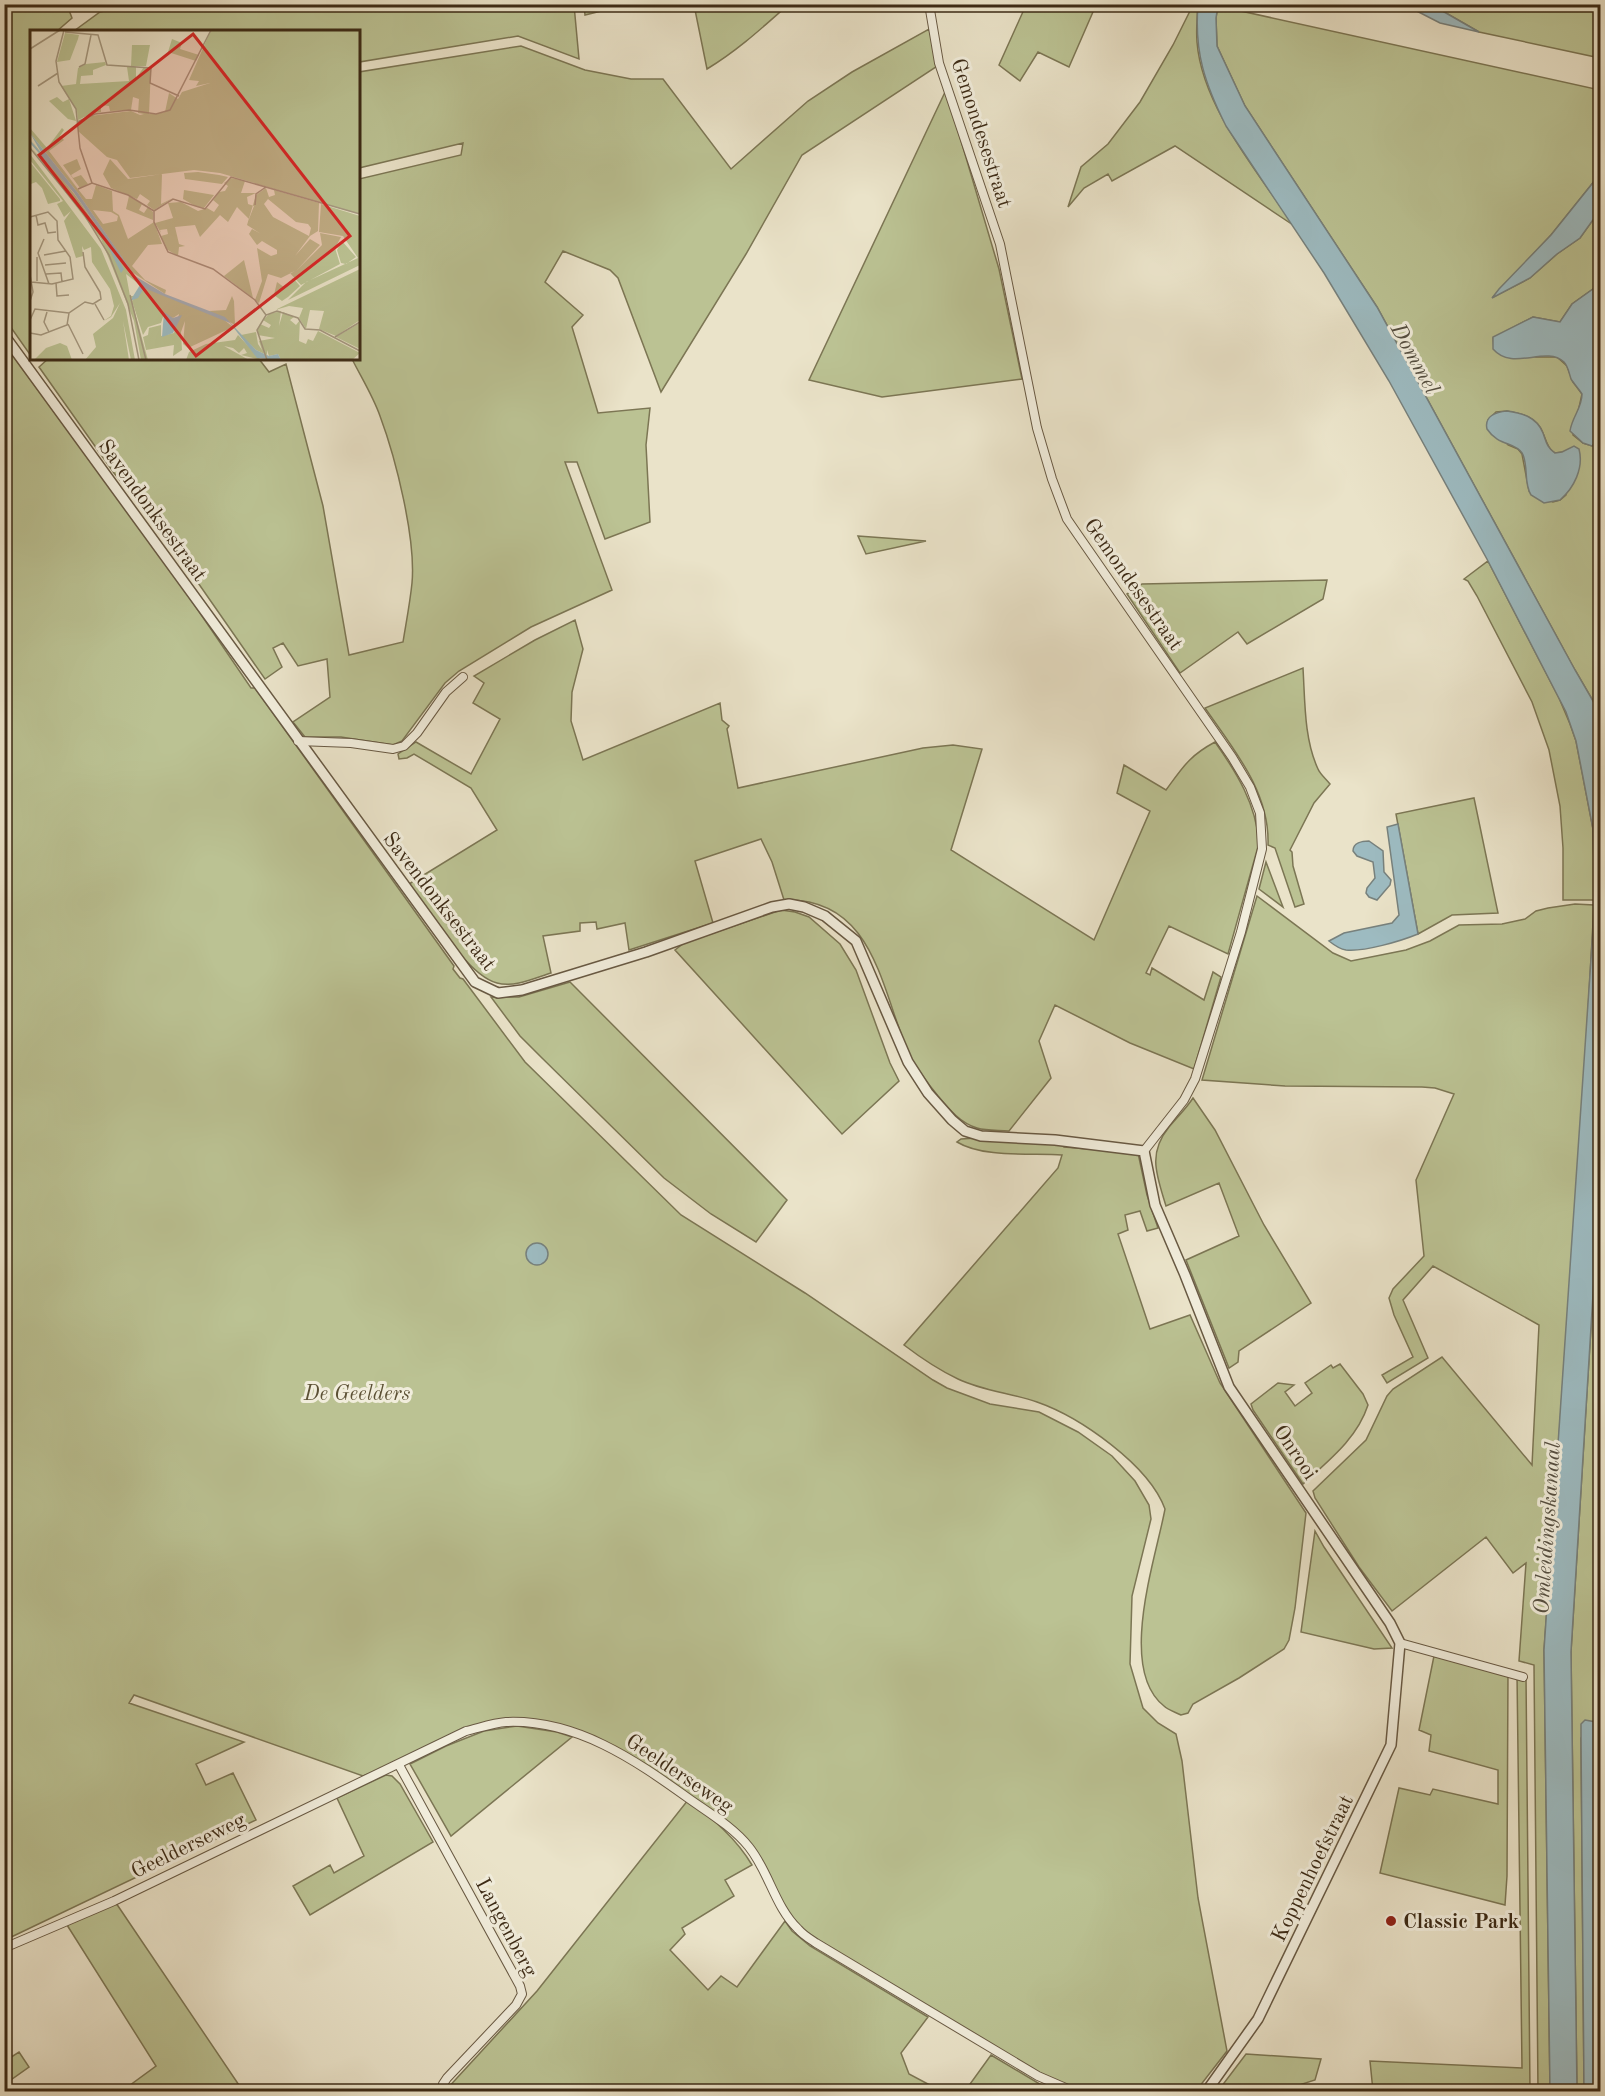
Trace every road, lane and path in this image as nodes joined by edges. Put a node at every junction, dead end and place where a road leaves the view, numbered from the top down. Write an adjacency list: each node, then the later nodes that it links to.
1 (928, 4): 5 (street, Gemondesestraat)
2 (4, 335): 4 (street, Savendonksestraat)
3 (463, 677): 4 (street)
4 (298, 741): 5 (street, Savendonksestraat)
5 (1144, 1151): 6 (street, Onrooi)
6 (1401, 1643): 7 (street); 12 (street, Koppenhoefstraat)
7 (1523, 1677)
8 (399, 1765): 9 (street, Geelderseweg); 10 (street, Langenberg); 11 (street, Geelderseweg)
9 (4, 1948)
10 (442, 2091)
11 (1075, 2091)
12 (1206, 2091)

